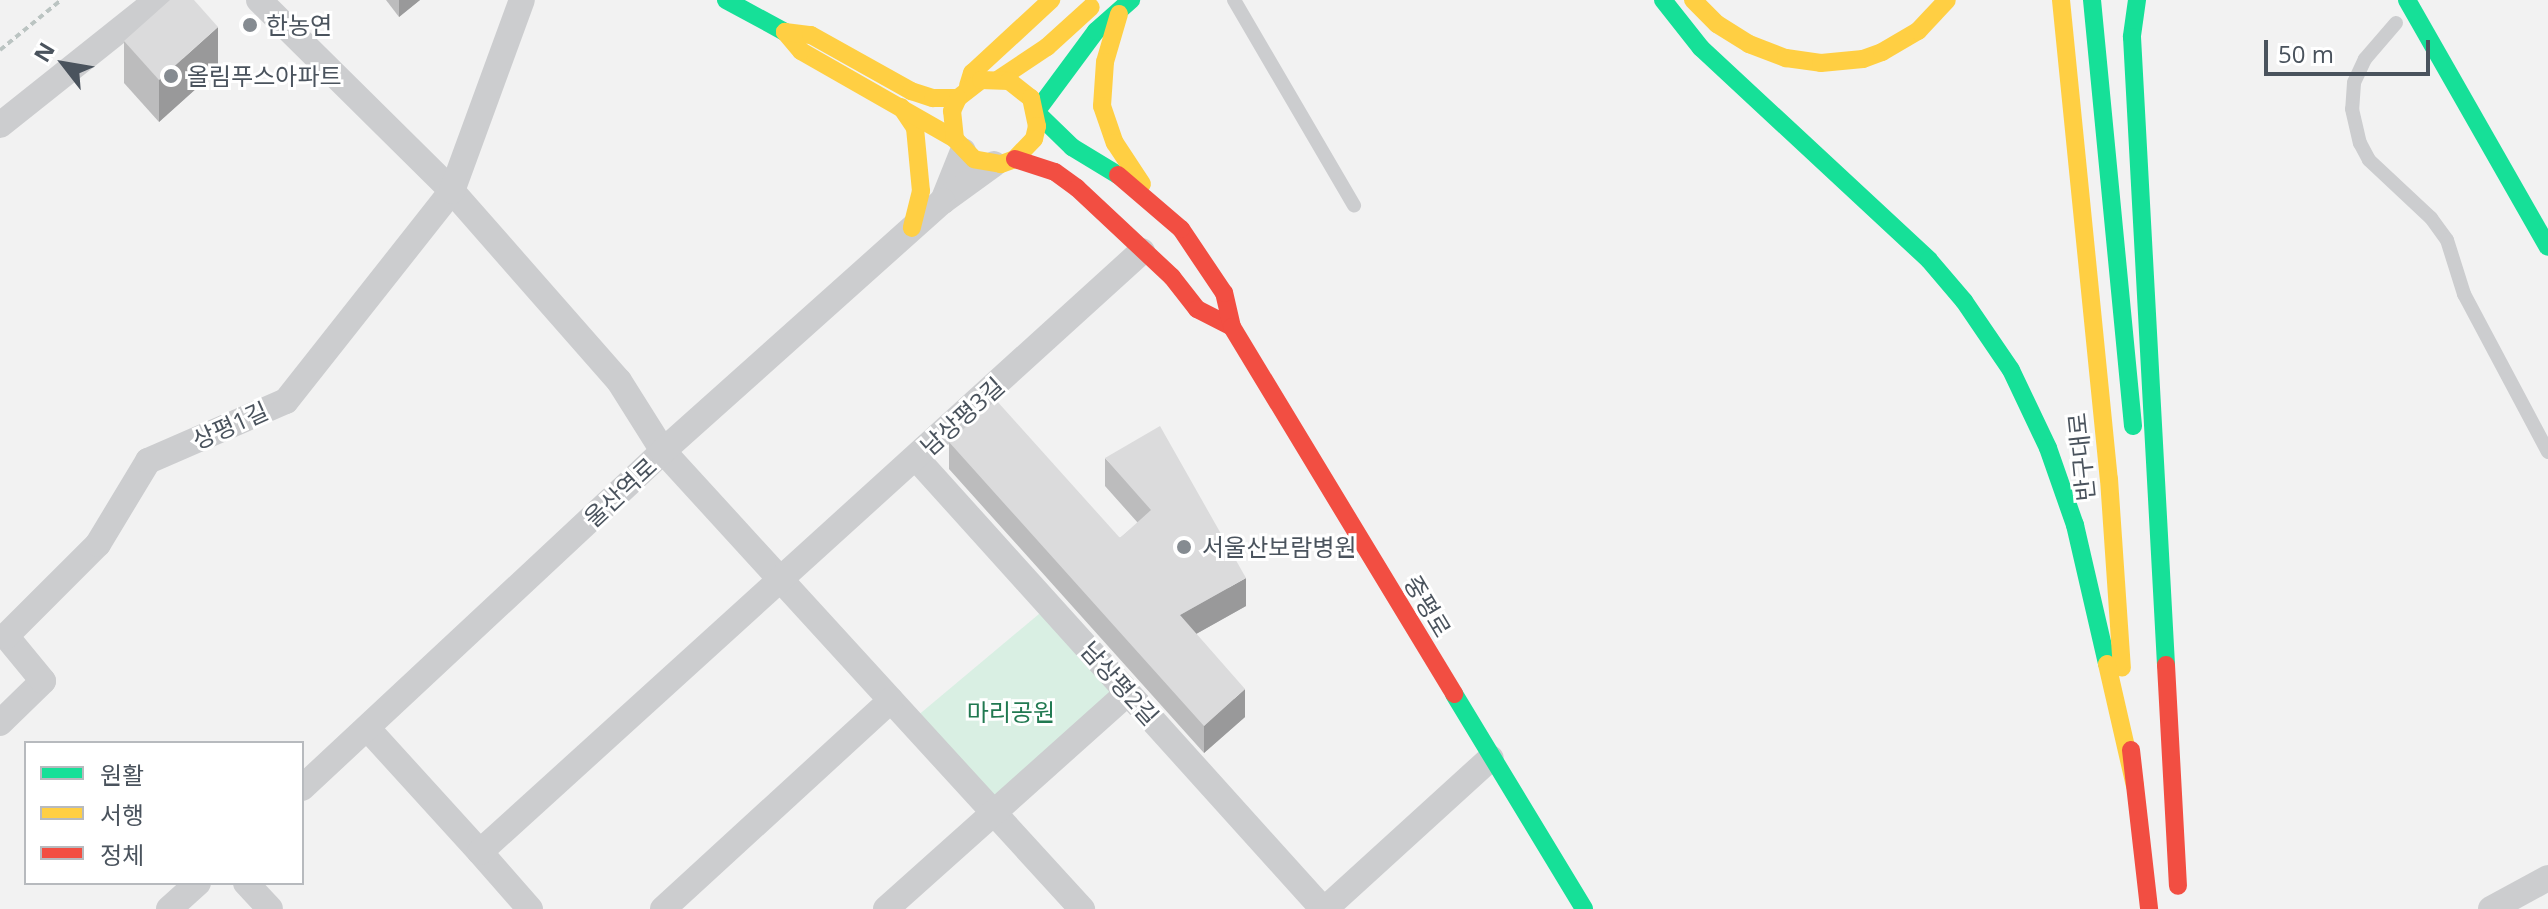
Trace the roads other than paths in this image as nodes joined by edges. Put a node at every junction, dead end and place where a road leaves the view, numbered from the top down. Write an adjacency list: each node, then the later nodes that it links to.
1 (157, 0): 22 (street)
2 (259, 0): 25 (street)
3 (522, 0): 25 (street, 상평1길)
4 (726, 0): 17 (main road)
5 (1051, 0): 19 (main road)
6 (1100, 0): 18 (main road)
7 (1234, 0): 28 (lane)
8 (1663, 0): 43 (main road)
9 (1693, 0): 10 (main road)
10 (1947, 0)
11 (2061, 0): 43 (main road, 반구대로)
12 (2092, 0): 49 (main road)
13 (2137, 0): 49 (main road)
14 (2407, 0): 30 (main road)
15 (1126, 4): 21 (main road); 27 (main road)
16 (2396, 23): 34 (lane)
17 (785, 32): 19 (main road); 20 (main road)
18 (999, 79): 19 (main road); 21 (main road)
19 (963, 92): 23 (main road)
20 (901, 107): 23 (main road); 29 (main road)
21 (1036, 112): 24 (main road); 27 (main road)
22 (0, 125)
23 (959, 145): 24 (main road); 26 (street)
24 (1004, 162): 26 (street, 울산역로); 31 (main road)
25 (452, 191): 33 (street); 39 (street, 상평1길)
26 (943, 201): 29 (street, 울산역로)
27 (1155, 202): 32 (main road, 중평로)
28 (1354, 205)
29 (912, 228): 33 (street, 울산역로)
30 (2548, 247)
31 (1142, 251): 32 (main road); 35 (street, 남상평3길)
32 (1232, 327): 41 (main road, 중평로)
33 (663, 451): 36 (street); 40 (street, 울산역로)
34 (2548, 452)
35 (916, 458): 36 (street, 남상평3길); 37 (street, 남상평2길)
36 (781, 580): 38 (street); 45 (street, 남상평3길)
37 (1128, 693): 44 (street); 56 (street, 남상평2길)
38 (891, 700): 44 (street); 53 (street)
39 (0, 723)
40 (368, 729): 42 (street, 울산역로); 45 (street)
41 (1491, 758): 56 (street, 남상평2길); 57 (main road, 중평로)
42 (304, 786)
43 (2135, 786): 58 (main road, 반구대로)
44 (994, 813): 54 (street); 55 (street)
45 (480, 852): 52 (street)
46 (2548, 878): 60 (street)
47 (196, 885): 50 (street)
48 (248, 885): 51 (street)
49 (2178, 886): 59 (main road)
50 (169, 909)
51 (270, 909)
52 (530, 909)
53 (663, 909)
54 (886, 909)
55 (1082, 909)
56 (1324, 909)
57 (1584, 909)
58 (2149, 909)
59 (2180, 909)
60 (2491, 909)

